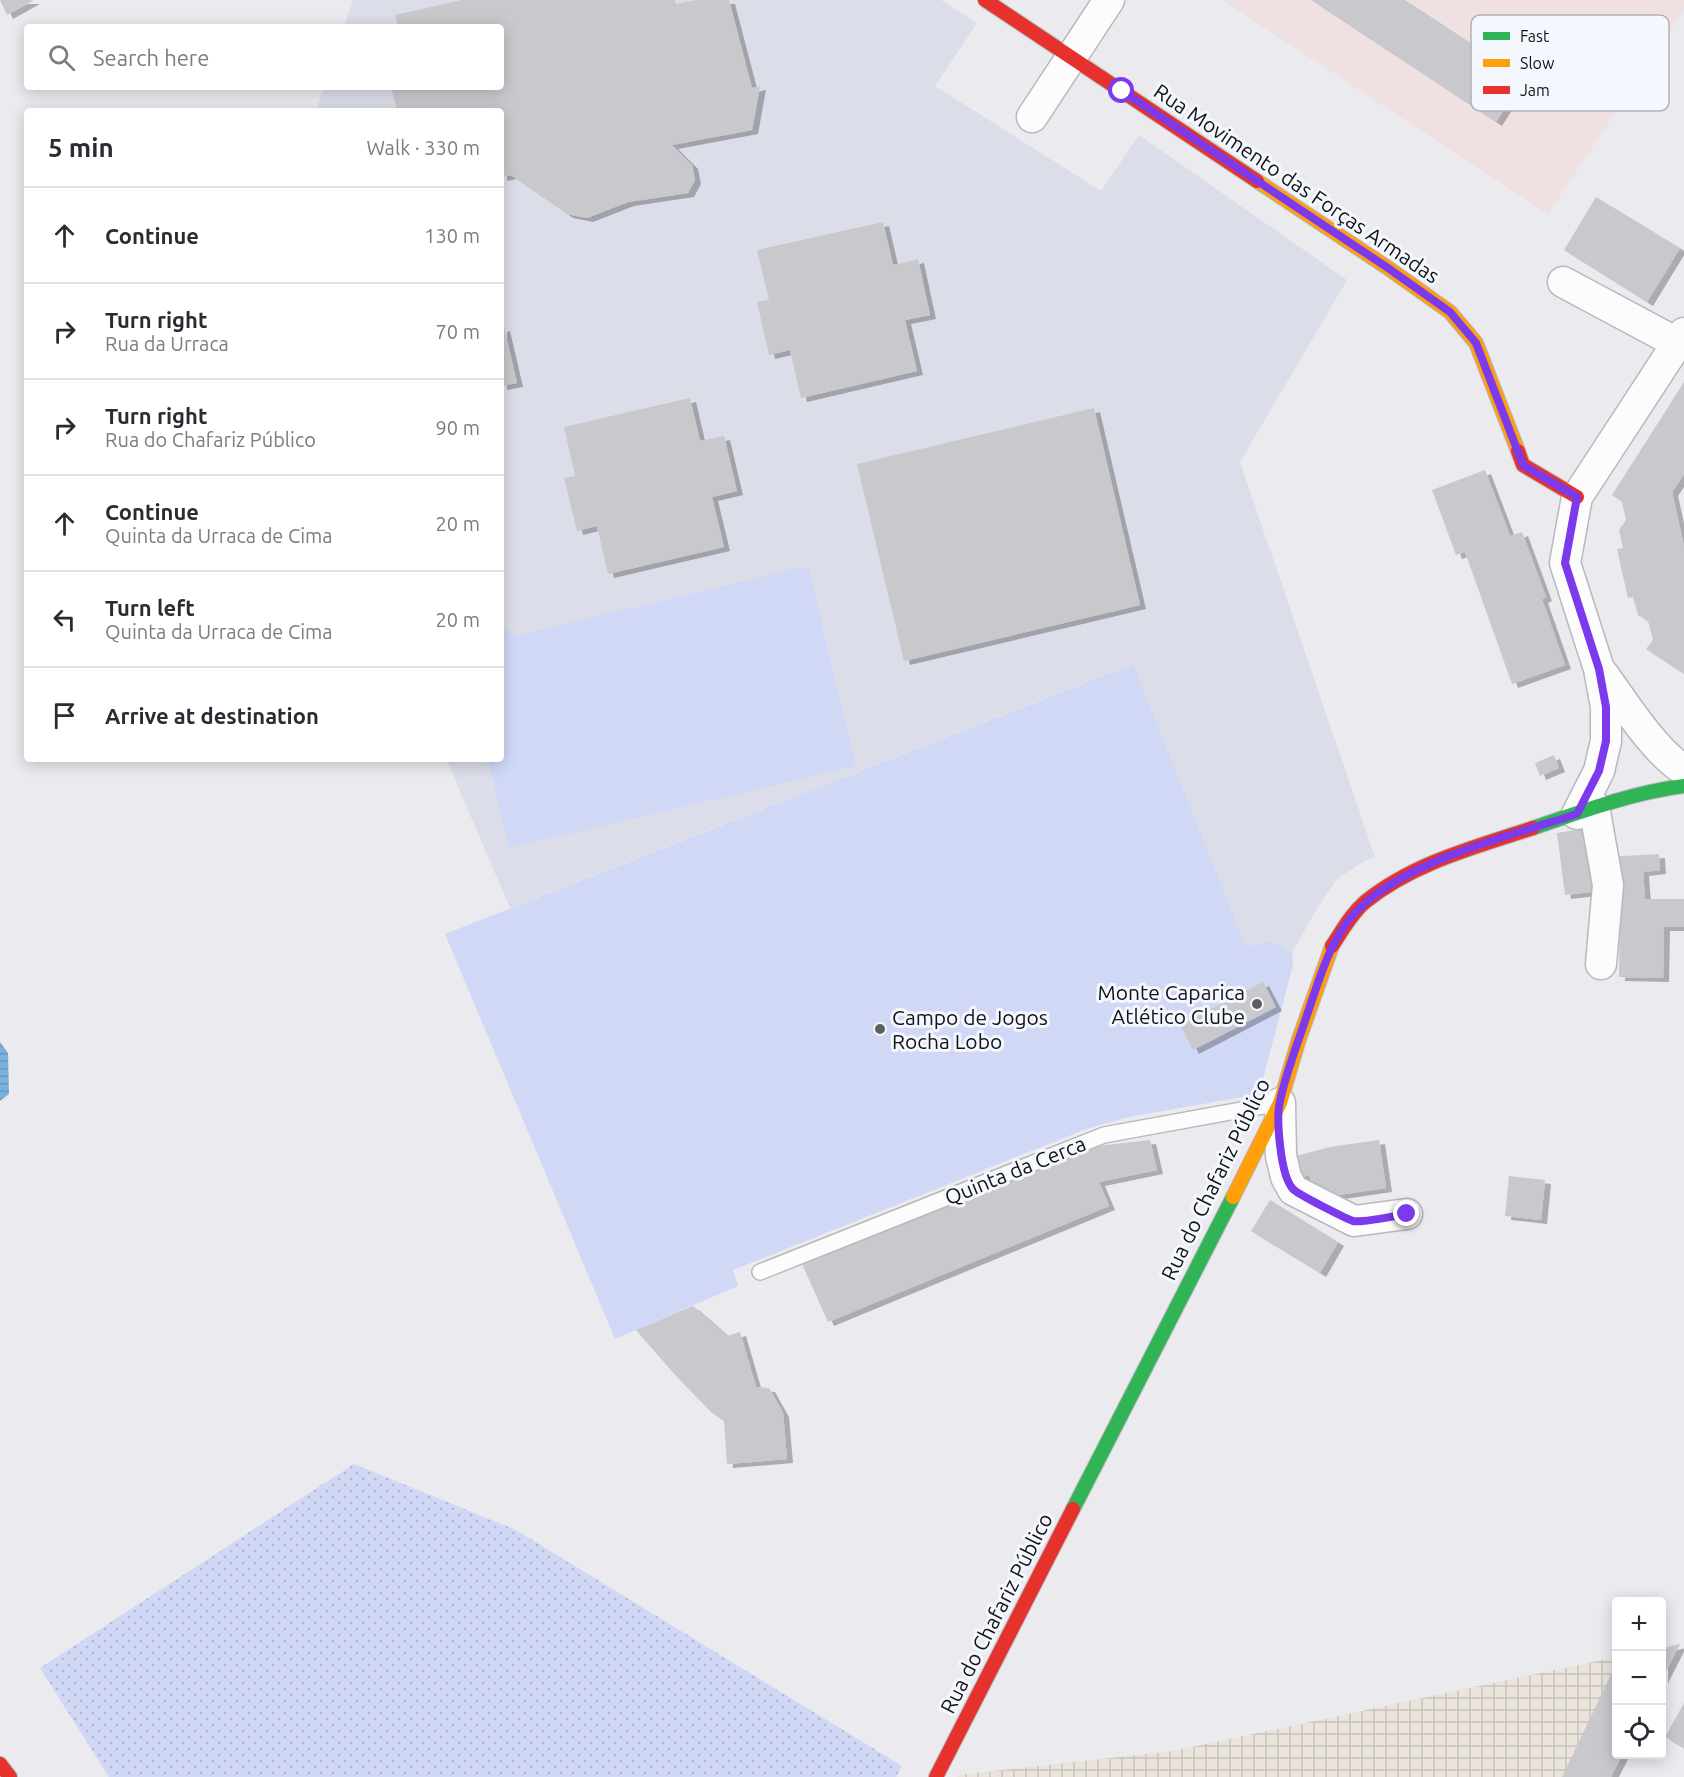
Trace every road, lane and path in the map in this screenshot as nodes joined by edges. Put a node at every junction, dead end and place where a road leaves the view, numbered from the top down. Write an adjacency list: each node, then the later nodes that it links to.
1 (985, 0): 3 (main road, Rua Movimento das Forças Armadas)
2 (1109, 0): 3 (street)
3 (1071, 58): 4 (street); 7 (main road, Rua Movimento das Forças Armadas)
4 (1032, 117)
5 (1563, 282): 6 (street)
6 (1681, 338): 7 (street)
7 (1577, 497): 8 (street)
8 (1599, 669): 9 (street); 11 (street)
9 (1684, 770)
10 (1684, 786): 11 (main road, Rua do Chafariz Público)
11 (1586, 810): 12 (street); 13 (main road, Rua do Chafariz Público)
12 (1601, 964)
13 (1280, 1103): 14 (street); 15 (lane, Quinta da Cerca); 18 (main road, Rua do Chafariz Público)
14 (1407, 1214)
15 (760, 1272)
16 (0, 1764): 17 (main road)
17 (10, 1777)
18 (936, 1777)

